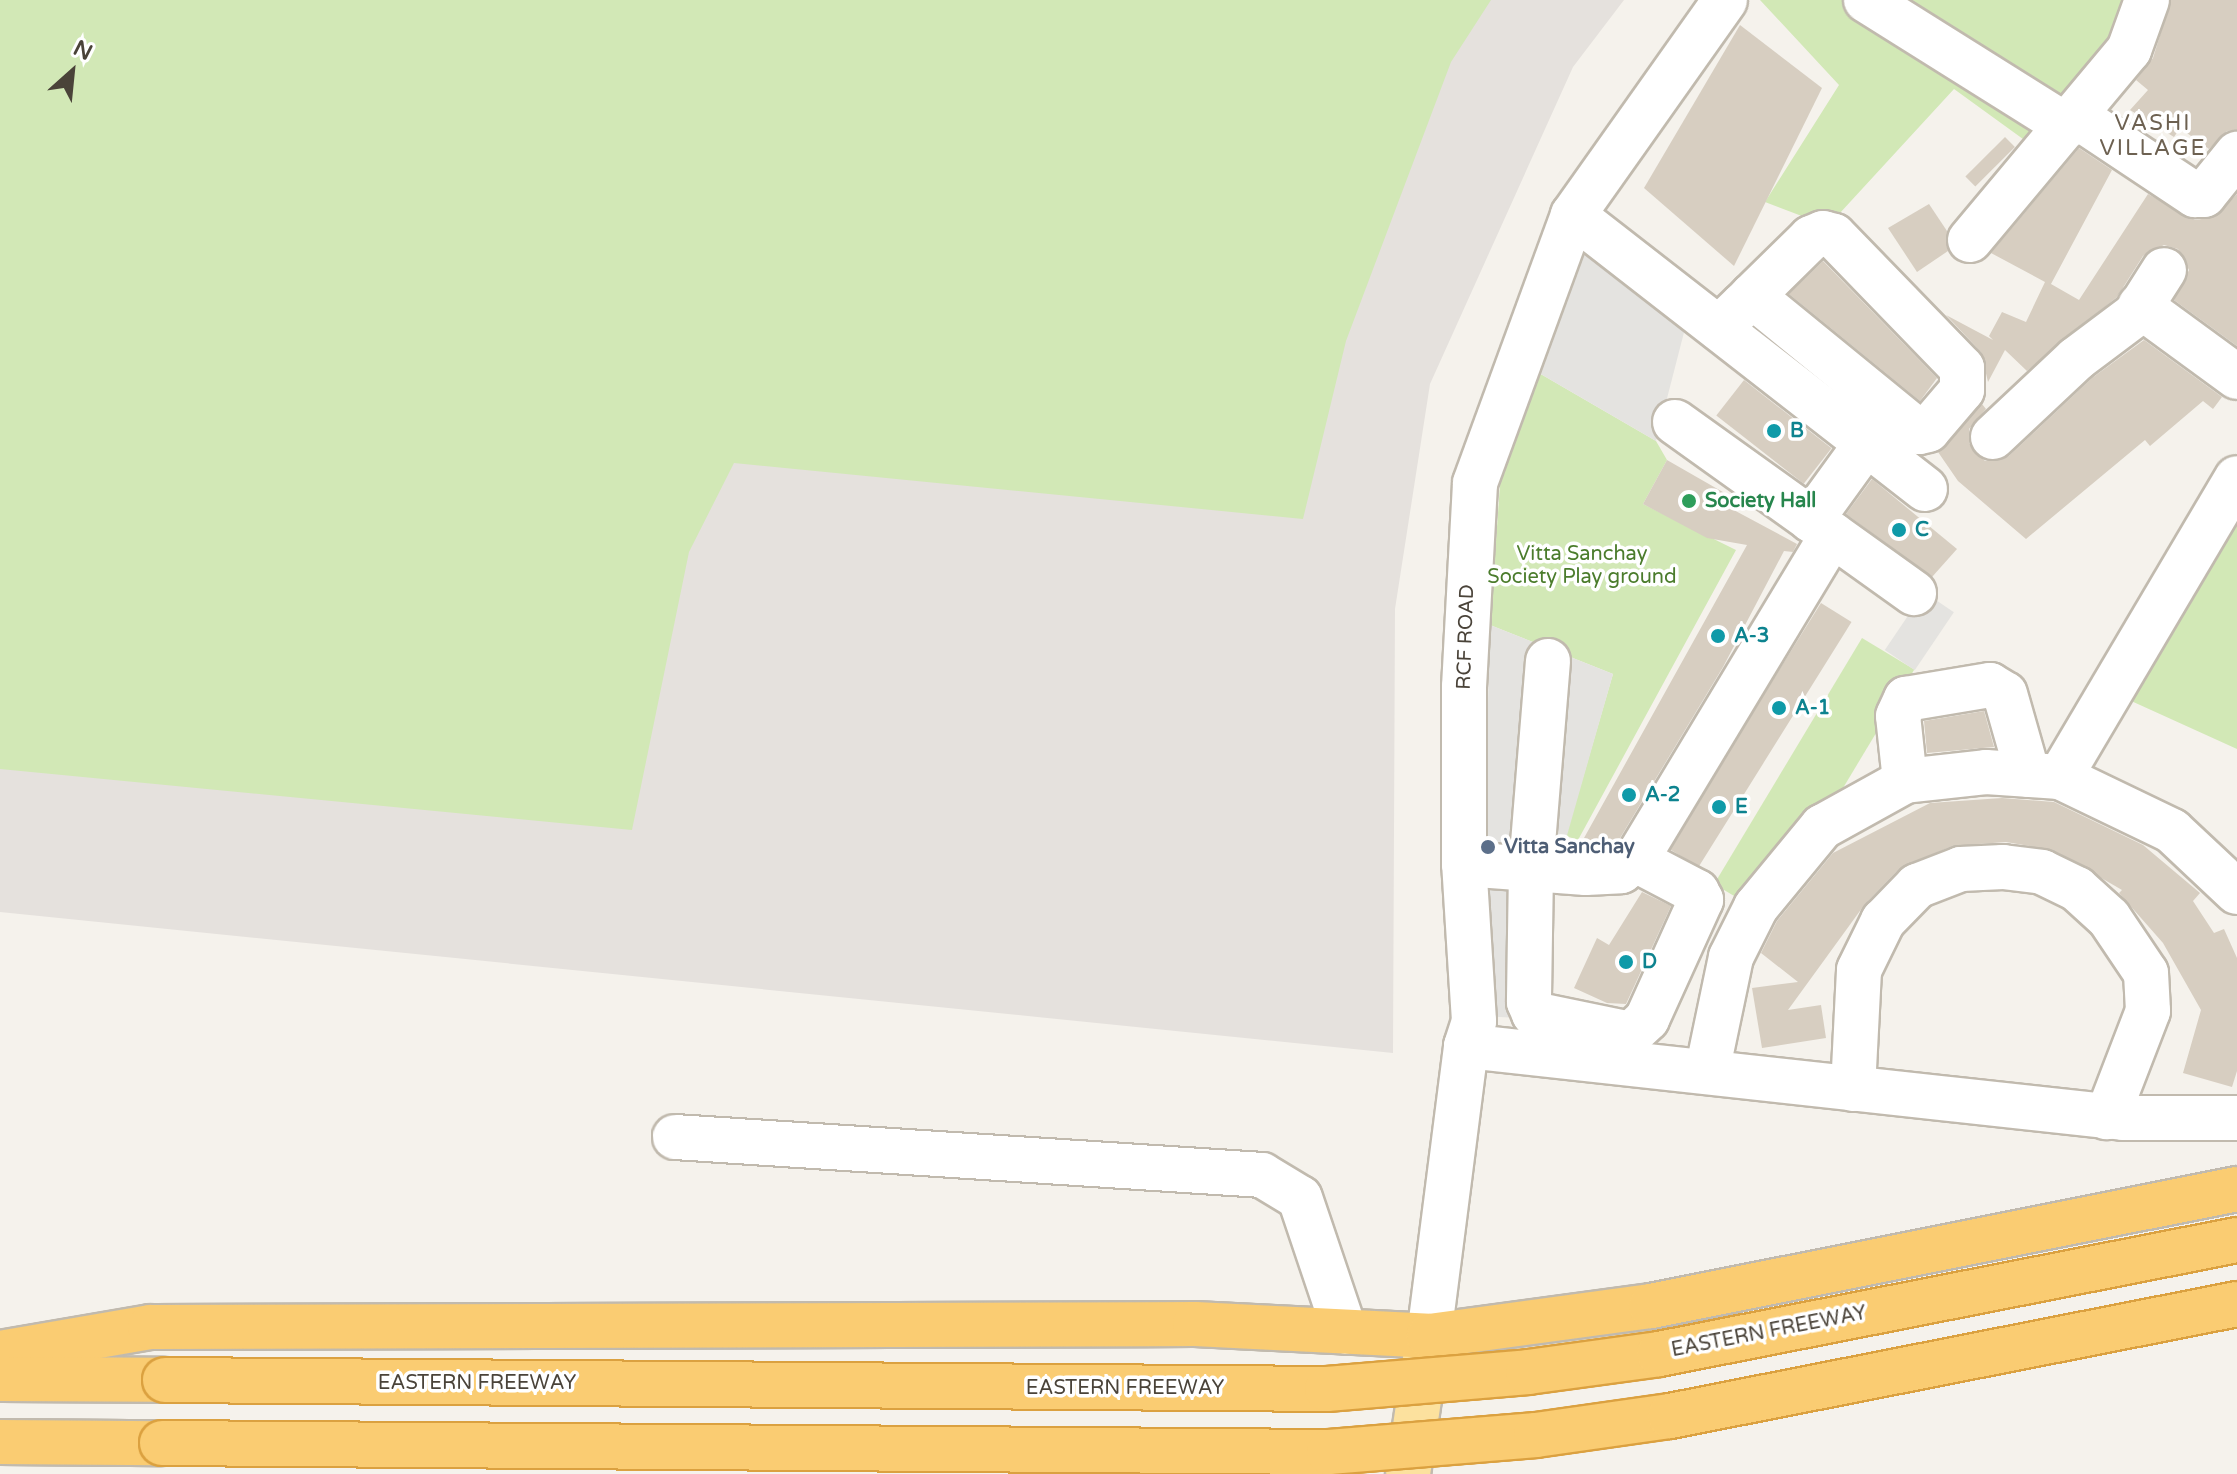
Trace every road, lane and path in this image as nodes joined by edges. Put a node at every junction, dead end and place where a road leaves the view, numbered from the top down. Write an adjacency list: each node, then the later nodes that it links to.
1 (1725, 0): 6 (street, RCF ROAD)
2 (1866, 0): 4 (street)
3 (2147, 0): 4 (street)
4 (2072, 121): 5 (street); 7 (street)
5 (2237, 154)
6 (1573, 215): 11 (street); 24 (street, RCF ROAD)
7 (1970, 240)
8 (2164, 270): 10 (street)
9 (1752, 296): 9 (street); 11 (street)
10 (2140, 306): 12 (street); 14 (street)
11 (1719, 328): 15 (street)
12 (2237, 377)
13 (1675, 422): 18 (street)
14 (1993, 437)
15 (1866, 444): 17 (street); 18 (street)
16 (2237, 478): 21 (street)
17 (1925, 489)
18 (1821, 528): 19 (street); 23 (street)
19 (1914, 593)
20 (1548, 661): 25 (street)
21 (2044, 776): 22 (street); 22 (street); 26 (street)
22 (1905, 781): 28 (street)
23 (1636, 860): 25 (street); 25 (street)
24 (1464, 864): 25 (street); 27 (street, RCF ROAD)
25 (1531, 870)
26 (2237, 892)
27 (1466, 1046): 28 (street); 37 (street, RCF ROAD)
28 (1707, 1072): 29 (street)
29 (1853, 1089): 30 (street); 30 (street)
30 (2107, 1117): 31 (street)
31 (2237, 1118)
32 (675, 1137): 36 (street)
33 (2237, 1189): 37 (highway)
34 (2237, 1240): 39 (highway, EASTERN FREEWAY, bridge)
35 (2237, 1304): 40 (highway, bridge)
36 (1345, 1332): 37 (highway); 38 (highway)
37 (1429, 1336): 43 (main road)
38 (0, 1353)
39 (0, 1379)
40 (0, 1442)
41 (0, 1460): 42 (highway)
42 (102, 1474)
43 (1408, 1474)

